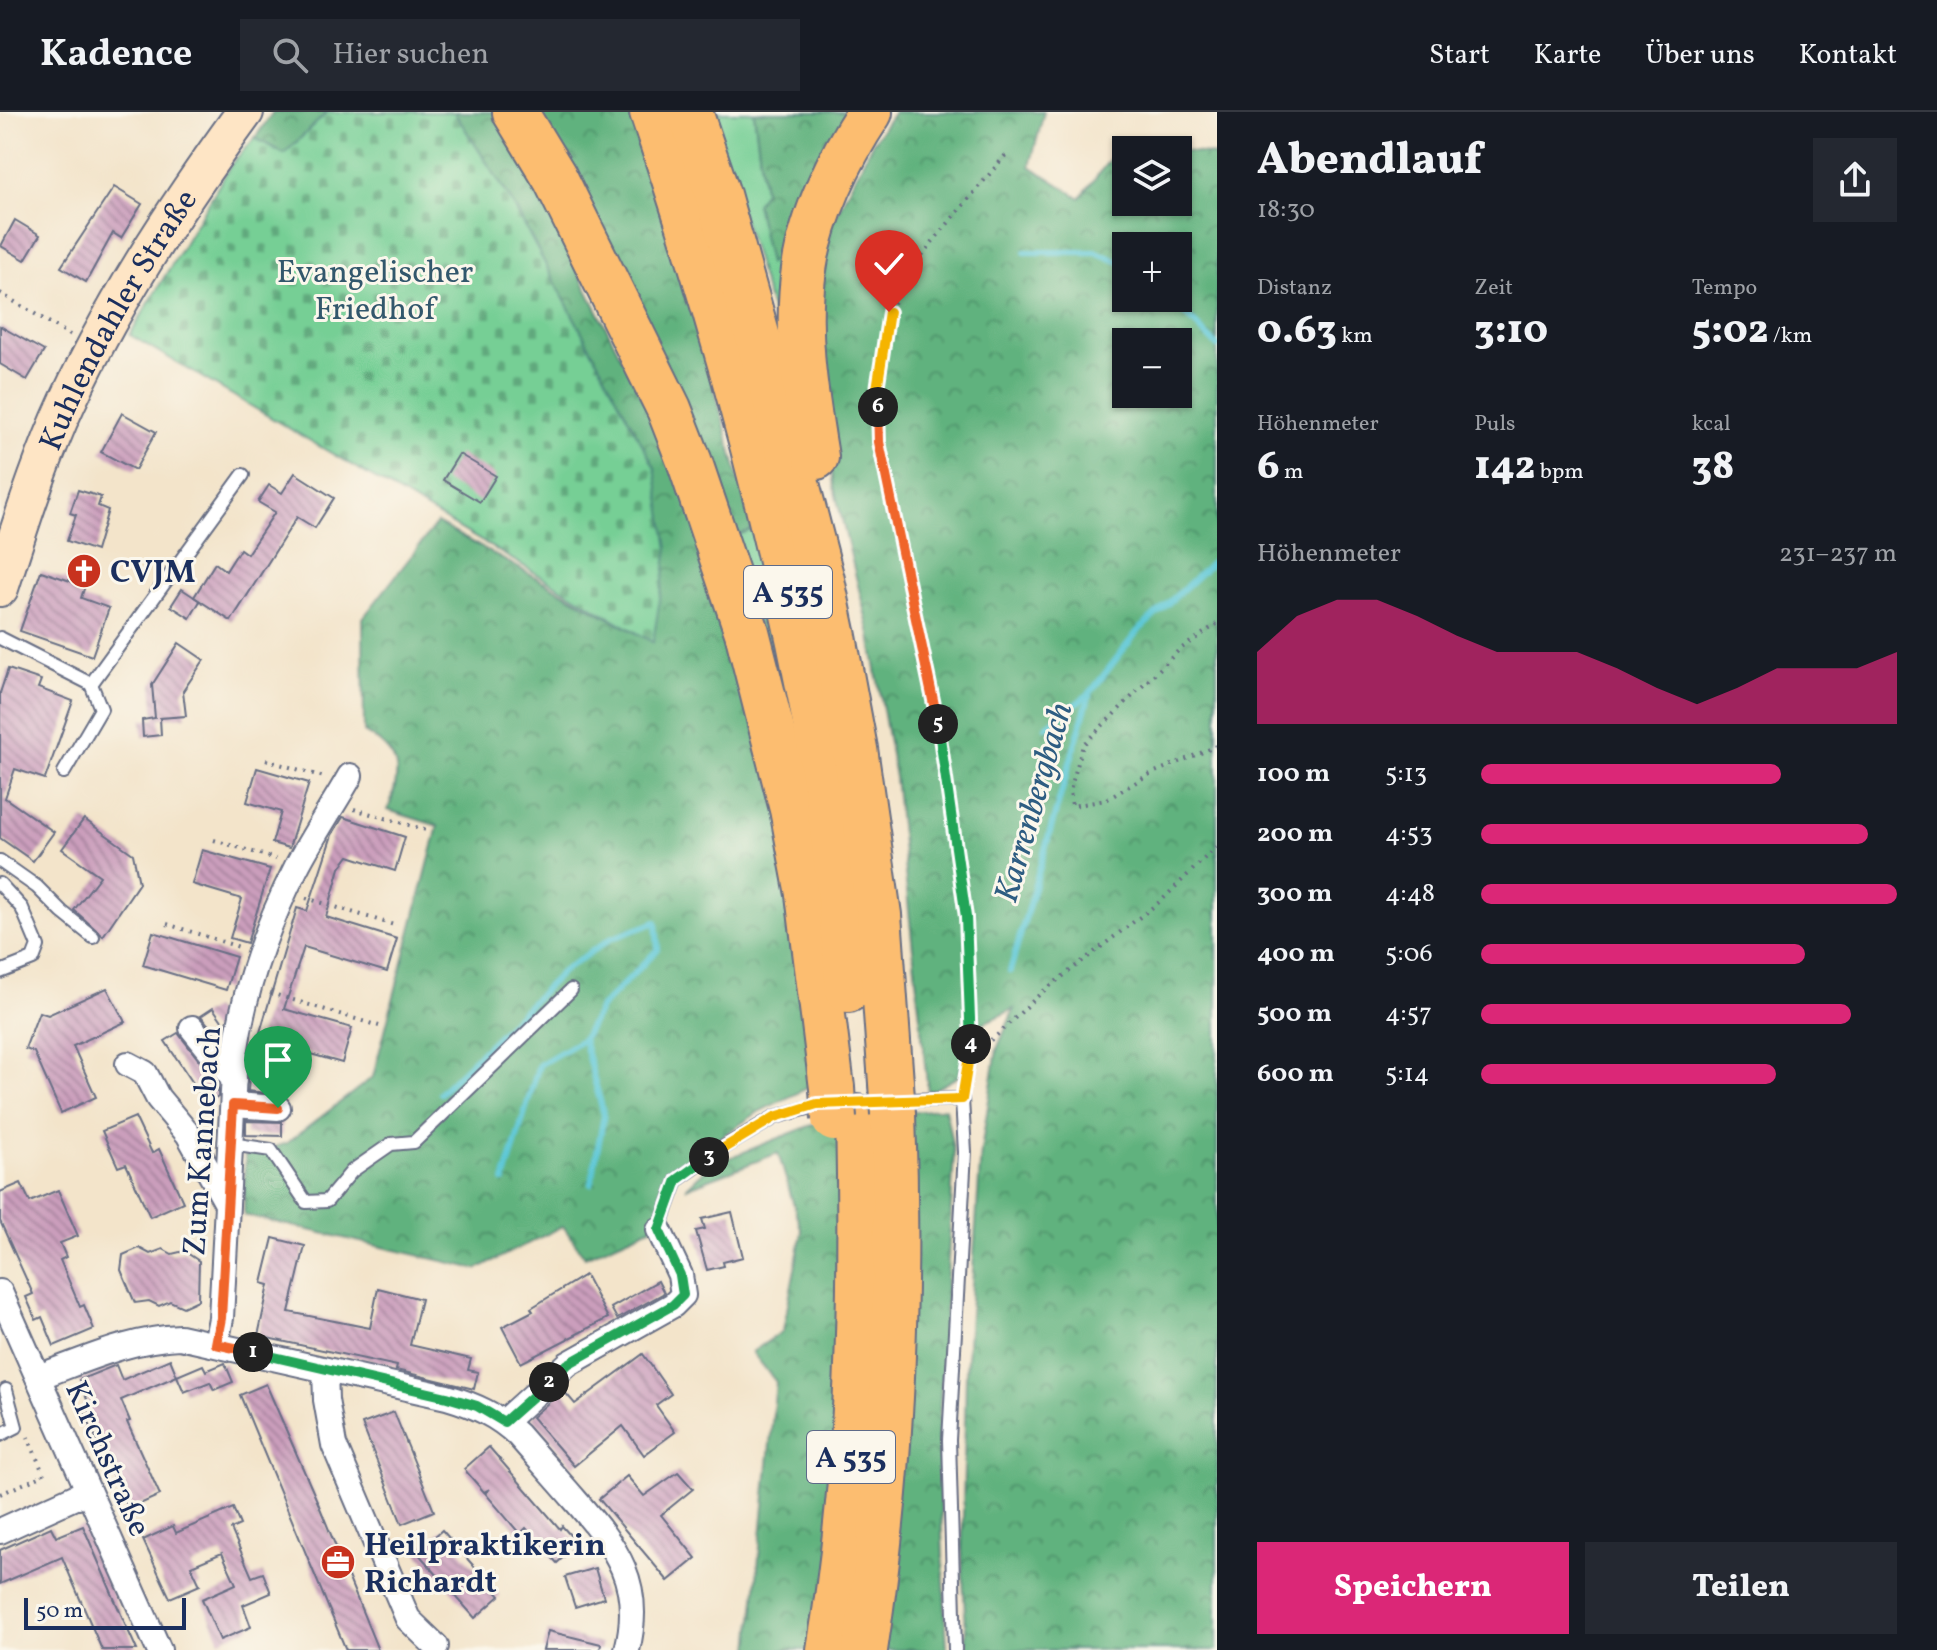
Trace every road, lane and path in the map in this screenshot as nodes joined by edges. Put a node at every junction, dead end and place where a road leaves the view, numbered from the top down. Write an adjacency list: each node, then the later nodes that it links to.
1 (245, 112): 8 (main road, Kuhlendahler Straße)
2 (515, 112): 39 (highway)
3 (652, 112): 39 (highway, A 535)
4 (690, 112): 12 (highway, A 535)
5 (870, 112): 12 (highway)
6 (1009, 151): 35 (path)
7 (0, 293): 8 (path)
8 (94, 349): 10 (main road, Kuhlendahler Straße)
9 (243, 475): 14 (lane)
10 (0, 588)
11 (1217, 624): 15 (path)
12 (834, 637): 39 (highway, A 535)
13 (0, 638): 14 (lane)
14 (91, 684): 17 (lane)
15 (1217, 746)
16 (266, 760): 18 (path)
17 (64, 772)
18 (343, 787): 19 (path); 23 (street, Zum Kannebach)
19 (426, 830)
20 (214, 840): 23 (path)
21 (1217, 846): 35 (path)
22 (0, 861): 28 (lane)
23 (298, 865): 25 (street, Zum Kannebach)
24 (0, 884): 30 (lane)
25 (285, 891): 27 (path); 29 (street, Zum Kannebach)
26 (167, 924): 29 (path)
27 (394, 925)
28 (93, 937)
29 (260, 954): 31 (street, Zum Kannebach)
30 (0, 972)
31 (249, 987): 33 (path); 37 (street, Zum Kannebach)
32 (571, 990): 42 (lane)
33 (379, 1026)
34 (192, 1028): 37 (street)
35 (971, 1053): 38 (path)
36 (128, 1064): 43 (street)
37 (234, 1080): 40 (street, Zum Kannebach)
38 (962, 1099): 39 (lane); 61 (lane)
39 (860, 1101): 44 (lane); 59 (highway, A 535); 60 (highway, A 535)
40 (233, 1105): 41 (street); 42 (street, Zum Kannebach)
41 (278, 1108)
42 (231, 1144): 43 (street, Zum Kannebach)
43 (226, 1202): 46 (street, Zum Kannebach)
44 (659, 1230): 50 (street)
45 (1, 1297): 48 (street, Kirchstraße)
46 (216, 1344): 47 (street); 48 (street)
47 (325, 1370): 50 (street); 56 (street)
48 (38, 1377): 53 (street, Kirchstraße)
49 (6, 1390): 51 (lane)
50 (504, 1422): 58 (street)
51 (16, 1427): 52 (lane); 54 (path)
52 (0, 1435)
53 (88, 1491): 55 (street); 57 (street, Kirchstraße)
54 (0, 1494)
55 (0, 1531)
56 (436, 1646)
57 (159, 1650)
58 (627, 1650)
59 (829, 1650)
60 (865, 1650)
61 (955, 1650)

